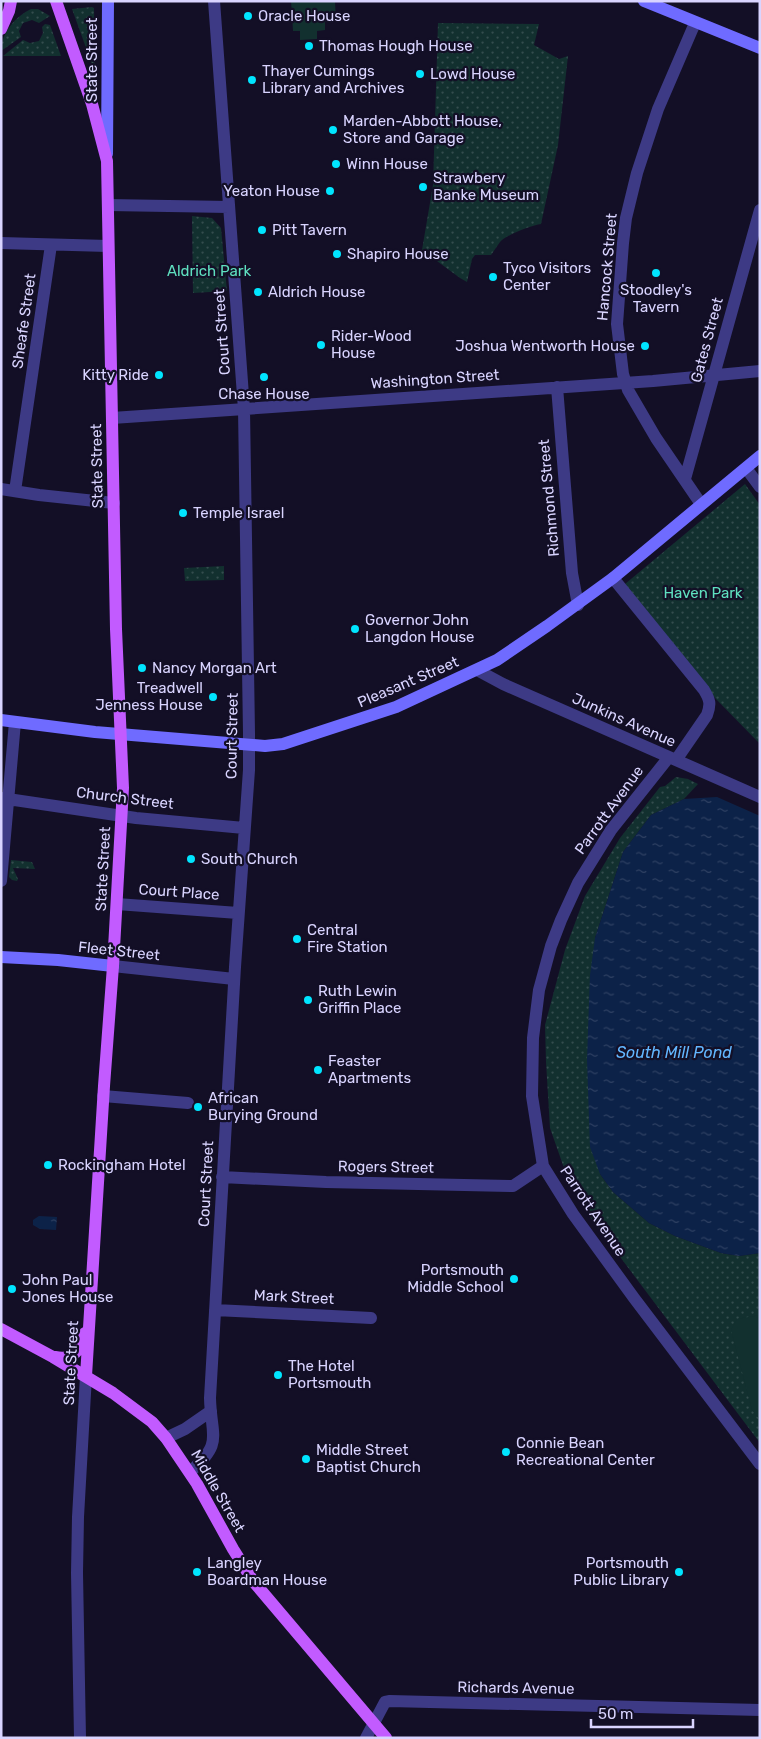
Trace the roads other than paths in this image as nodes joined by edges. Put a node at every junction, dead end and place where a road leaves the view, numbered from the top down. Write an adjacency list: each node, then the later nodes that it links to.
1 (24, 1): 6 (main road)
2 (108, 1): 10 (main road, State Street)
3 (214, 1): 12 (street, Court Street)
4 (53, 2): 10 (main road)
5 (649, 2): 7 (main road)
6 (10, 6): 8 (main road)
7 (696, 23): 9 (main road); 19 (street, Hancock Street)
8 (1, 29)
9 (760, 48)
10 (107, 161): 11 (main road, State Street)
11 (108, 205): 12 (street); 16 (main road, State Street)
12 (229, 207): 21 (street, Court Street)
13 (760, 210): 18 (street, Gates Street)
14 (1, 243): 15 (street)
15 (51, 244): 16 (street); 28 (street, Sheafe Street)
16 (108, 246): 22 (main road, State Street)
17 (760, 371): 18 (street, Washington Street)
18 (714, 376): 19 (street, Washington Street); 25 (street, Gates Street)
19 (625, 382): 20 (street, Washington Street); 25 (street, Hancock Street)
20 (557, 388): 21 (street, Washington Street); 32 (street, Richmond Street)
21 (244, 409): 22 (street, Washington Street); 37 (street, Court Street)
22 (112, 418): 29 (main road, State Street)
23 (760, 456): 24 (main road, Pleasant Street)
24 (746, 468): 26 (street); 30 (main road, Pleasant Street)
25 (685, 479): 30 (street, Hancock Street)
26 (760, 488)
27 (1, 489): 28 (street)
28 (15, 491): 29 (street)
29 (114, 503): 36 (main road, State Street)
30 (700, 504): 31 (main road, Pleasant Street)
31 (613, 578): 32 (main road, Pleasant Street); 38 (street, Parrott Avenue)
32 (578, 604): 33 (main road, Pleasant Street)
33 (476, 670): 37 (main road, Pleasant Street); 38 (street, Junkins Avenue)
34 (1, 720): 35 (main road, Pleasant Street)
35 (15, 722): 36 (main road, Pleasant Street); 40 (street)
36 (120, 734): 37 (main road, Pleasant Street); 41 (main road, State Street)
37 (249, 746): 42 (street, Court Street)
38 (672, 759): 39 (street, Junkins Avenue); 51 (street, Parrott Avenue)
39 (760, 797)
40 (5, 798): 41 (street, Church Street); 43 (street)
41 (122, 816): 42 (street, Church Street); 44 (main road, State Street)
42 (244, 828): 45 (street, Court Street)
43 (1, 881)
44 (117, 904): 45 (street, Court Place); 47 (main road, State Street)
45 (238, 913): 48 (street, Court Street)
46 (1, 957): 47 (main road, Fleet Street)
47 (113, 966): 48 (street, Fleet Street); 49 (main road, State Street)
48 (234, 979): 52 (street, Court Street)
49 (104, 1096): 50 (street); 55 (main road, State Street)
50 (188, 1103)
51 (543, 1166): 52 (street, Rogers Street); 61 (street, Parrott Avenue)
52 (222, 1177): 53 (street, Court Street)
53 (215, 1310): 54 (street, Mark Street); 59 (street, Court Street)
54 (370, 1318)
55 (90, 1321): 57 (main road); 58 (main road, State Street)
56 (1, 1330): 57 (main road, Middle Street)
57 (53, 1357): 58 (main road, Middle Street)
58 (86, 1376): 60 (main road, Middle Street); 65 (street, State Street)
59 (210, 1411): 60 (street); 62 (street, Court Street)
60 (166, 1438): 62 (main road, Middle Street)
61 (760, 1464)
62 (190, 1472): 64 (main road, Middle Street)
63 (760, 1710): 64 (street, Richards Avenue)
64 (373, 1724): 66 (street); 67 (main road, Middle Street)
65 (80, 1738)
66 (366, 1738)
67 (386, 1738)

